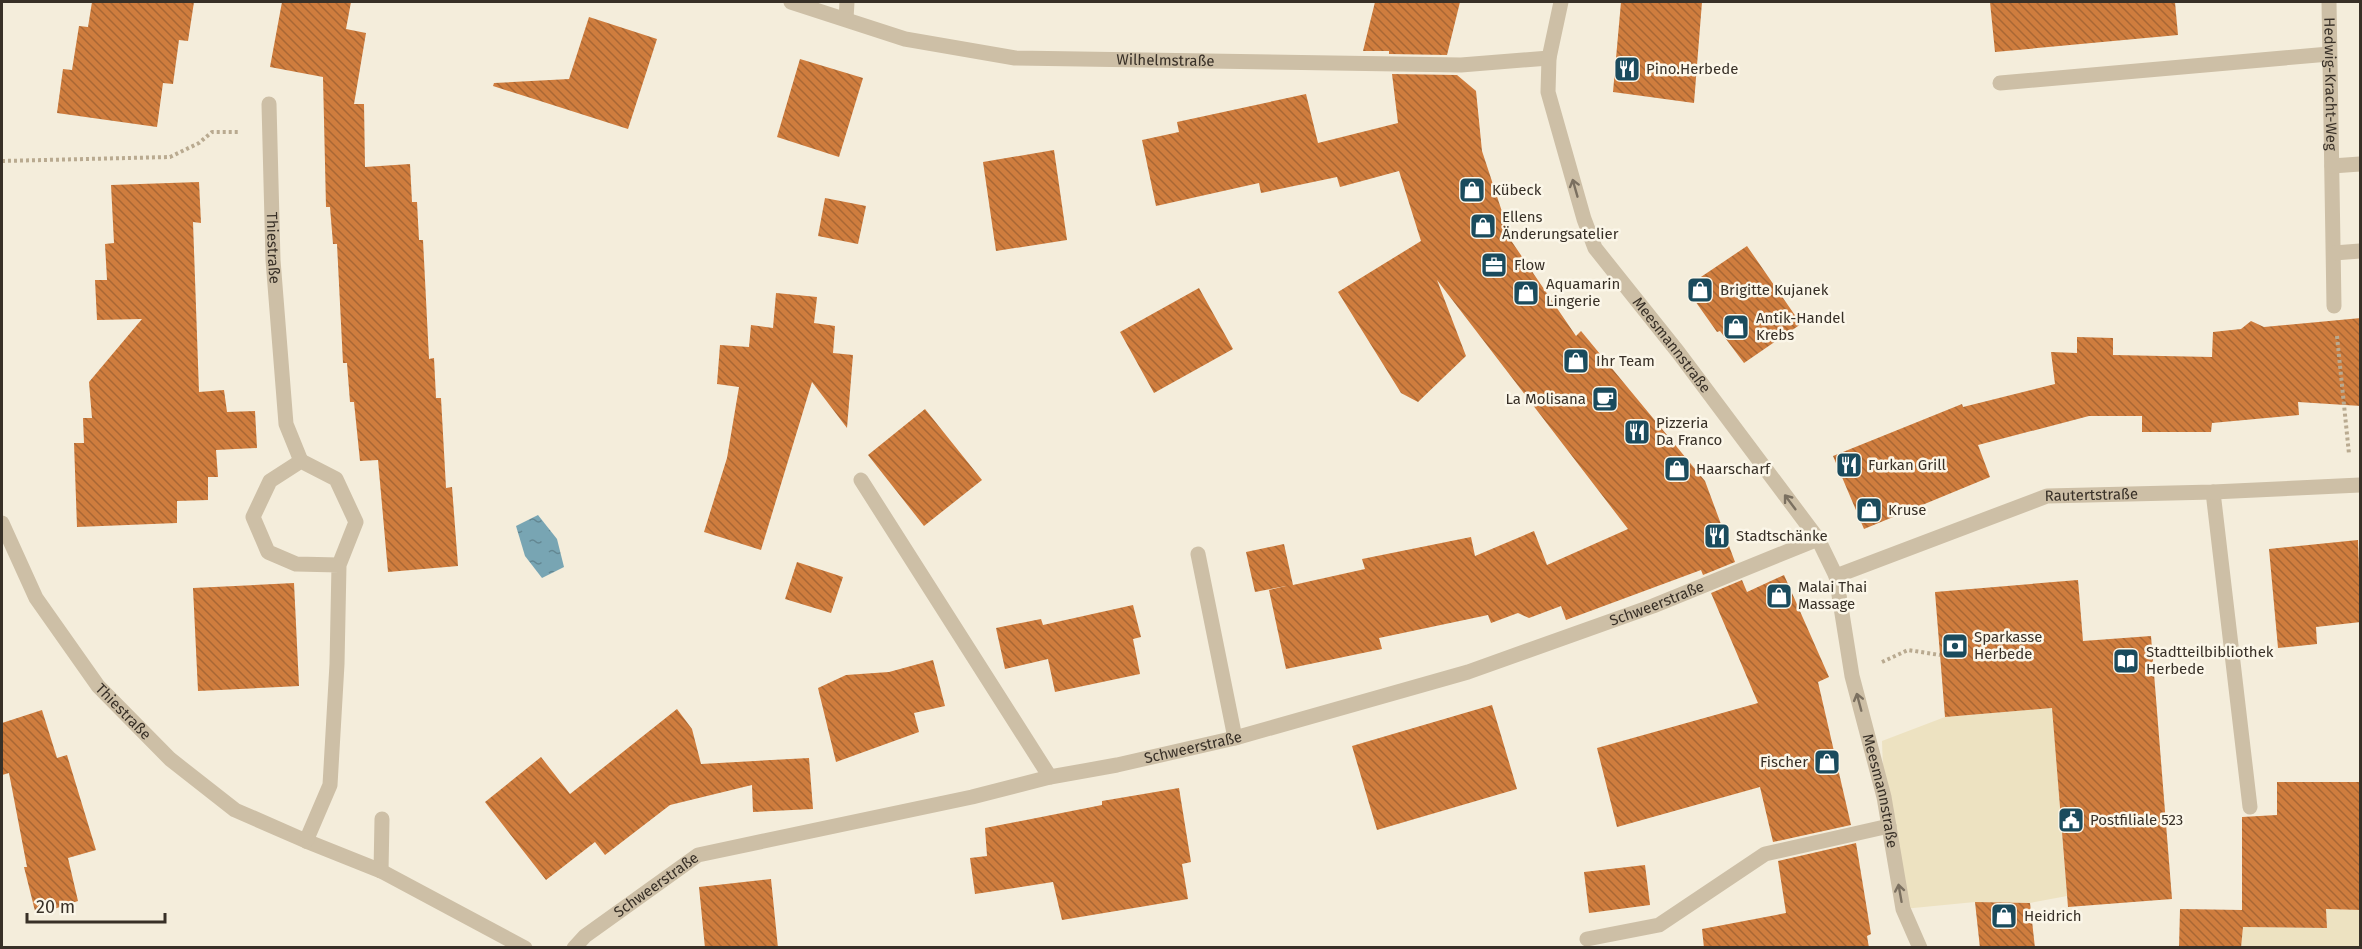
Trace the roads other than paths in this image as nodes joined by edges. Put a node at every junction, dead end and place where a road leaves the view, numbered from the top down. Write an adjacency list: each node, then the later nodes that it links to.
1 (792, 2): 5 (street, Wilhelmstraße)
2 (847, 2): 5 (street)
3 (1561, 2): 7 (street, Meesmannstraße)
4 (2329, 2): 6 (street, Hedwig-Kracht-Weg)
5 (846, 19): 7 (street, Wilhelmstraße)
6 (2329, 54): 8 (street); 11 (street, Hedwig-Kracht-Weg)
7 (1549, 58): 20 (street, Meesmannstraße, one-way to 7)
8 (2000, 83)
9 (269, 104): 15 (street, Thiestraße)
10 (2361, 164): 11 (street, Hedwig-Kracht-Weg)
11 (2332, 166): 13 (street, Hedwig-Kracht-Weg)
12 (2361, 251): 13 (street)
13 (2334, 253): 14 (street, Hedwig-Kracht-Weg)
14 (2334, 306)
15 (301, 461): 22 (street); 22 (street)
16 (861, 480): 25 (street)
17 (2356, 485): 18 (street, Rautertstraße)
18 (2213, 492): 23 (street, Rautertstraße); 26 (street)
19 (2, 523): 29 (street, Thiestraße)
20 (1818, 539): 23 (street, Meesmannstraße); 24 (street, Schweerstraße)
21 (1197, 555): 24 (street)
22 (339, 565): 29 (street)
23 (1836, 576): 28 (street, Meesmannstraße, one-way to 23)
24 (1235, 738): 25 (street, Schweerstraße)
25 (1050, 777): 33 (street, Schweerstraße)
26 (2250, 807)
27 (382, 819): 30 (street)
28 (1888, 826): 31 (street); 34 (street, Meesmannstraße, one-way to 28)
29 (306, 841): 30 (street, Thiestraße)
30 (381, 871): 32 (street, Thiestraße)
31 (1587, 939)
32 (525, 948)
33 (573, 948)
34 (1920, 948)

